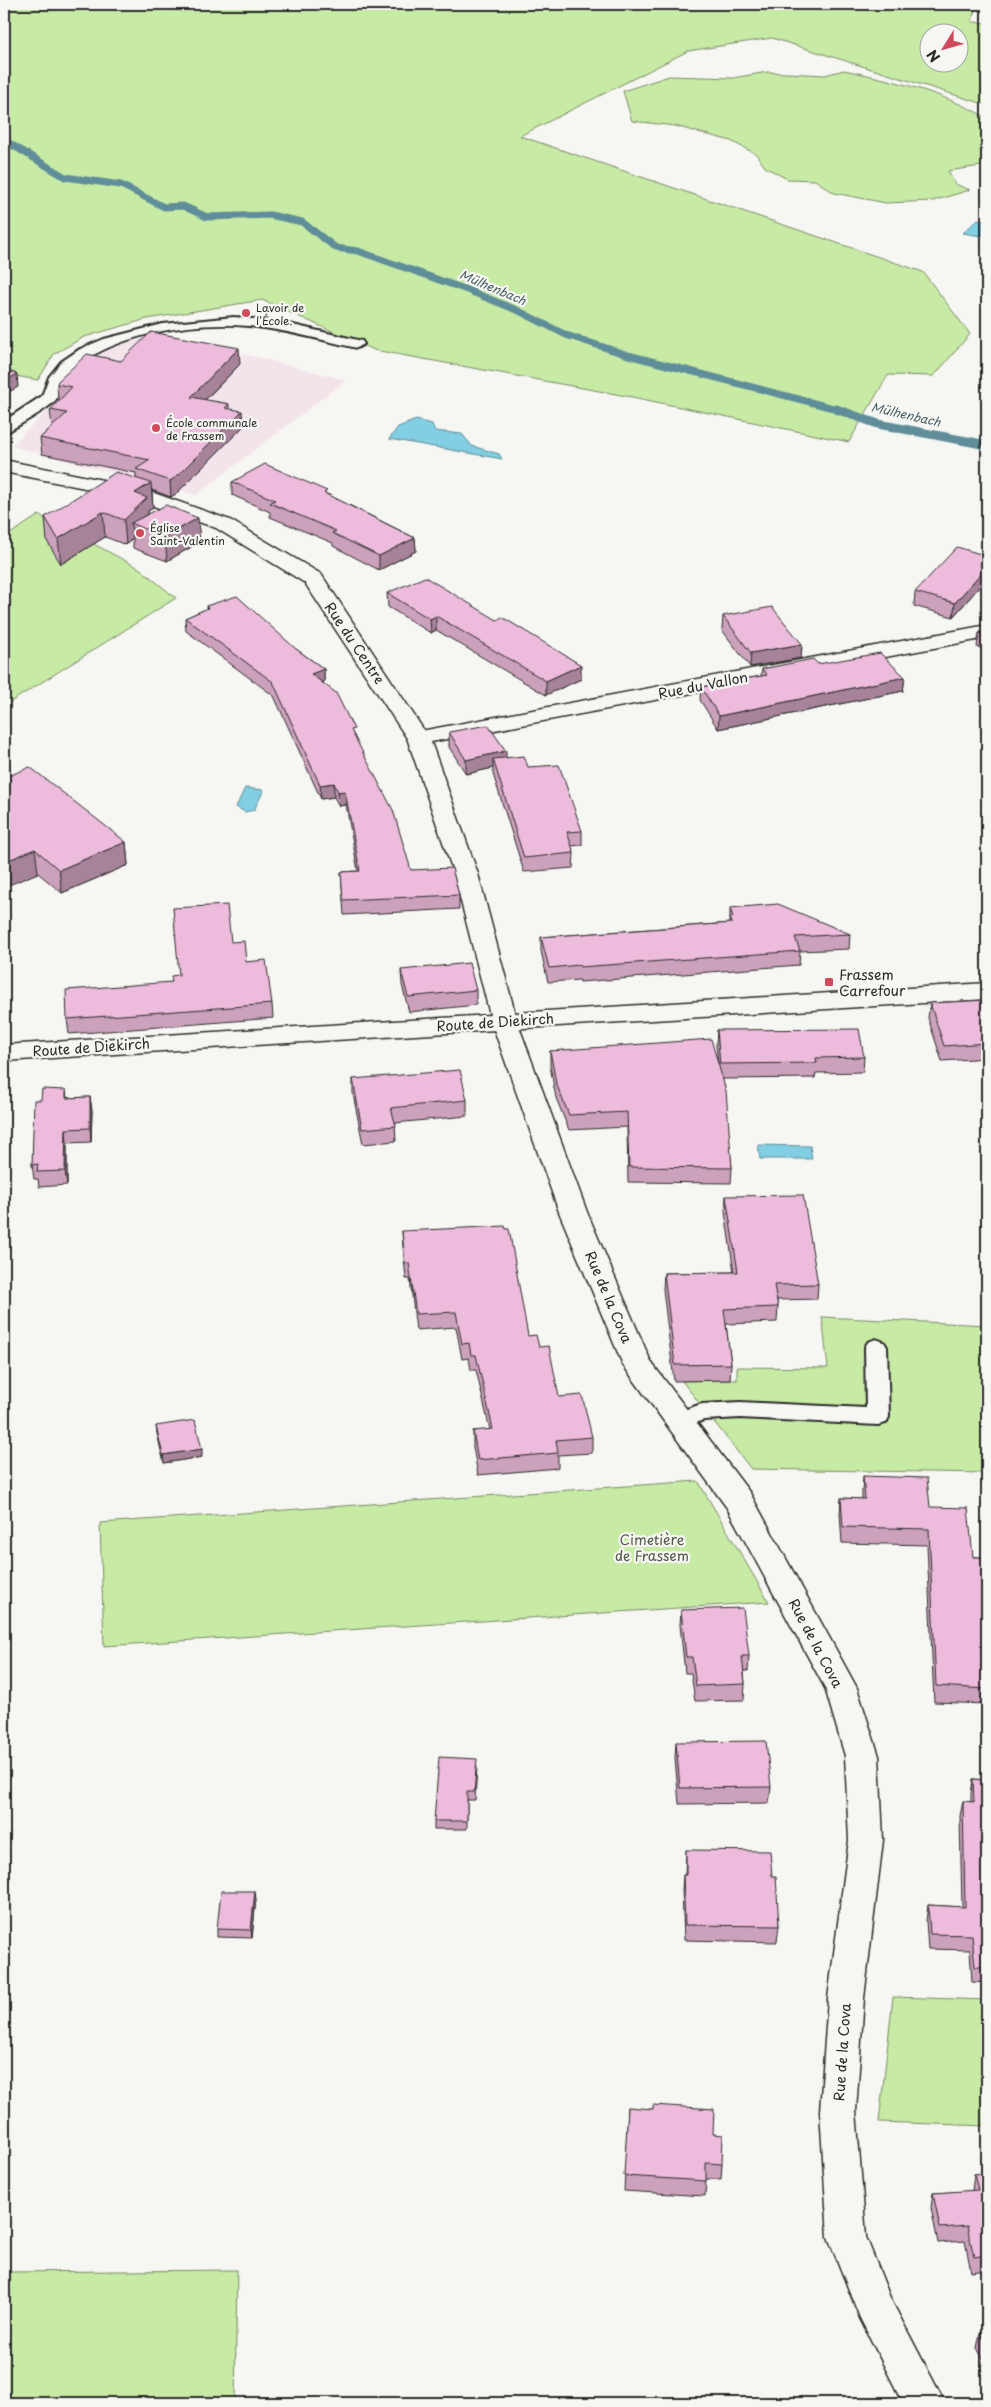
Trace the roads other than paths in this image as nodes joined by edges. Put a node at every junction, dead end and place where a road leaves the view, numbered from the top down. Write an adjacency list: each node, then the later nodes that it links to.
1 (357, 344): 2 (lane)
2 (4, 428)
3 (4, 466): 5 (street, Rue du Centre)
4 (987, 632): 5 (street, Rue du Vallon)
5 (418, 738): 7 (street, Rue du Centre)
6 (987, 991): 7 (street, Route de Diekirch)
7 (504, 1021): 8 (street, Route de Diekirch); 10 (street, Rue de la Cova)
8 (4, 1053)
9 (876, 1346): 10 (lane)
10 (679, 1420): 11 (street, Rue de la Cova)
11 (925, 2403)

